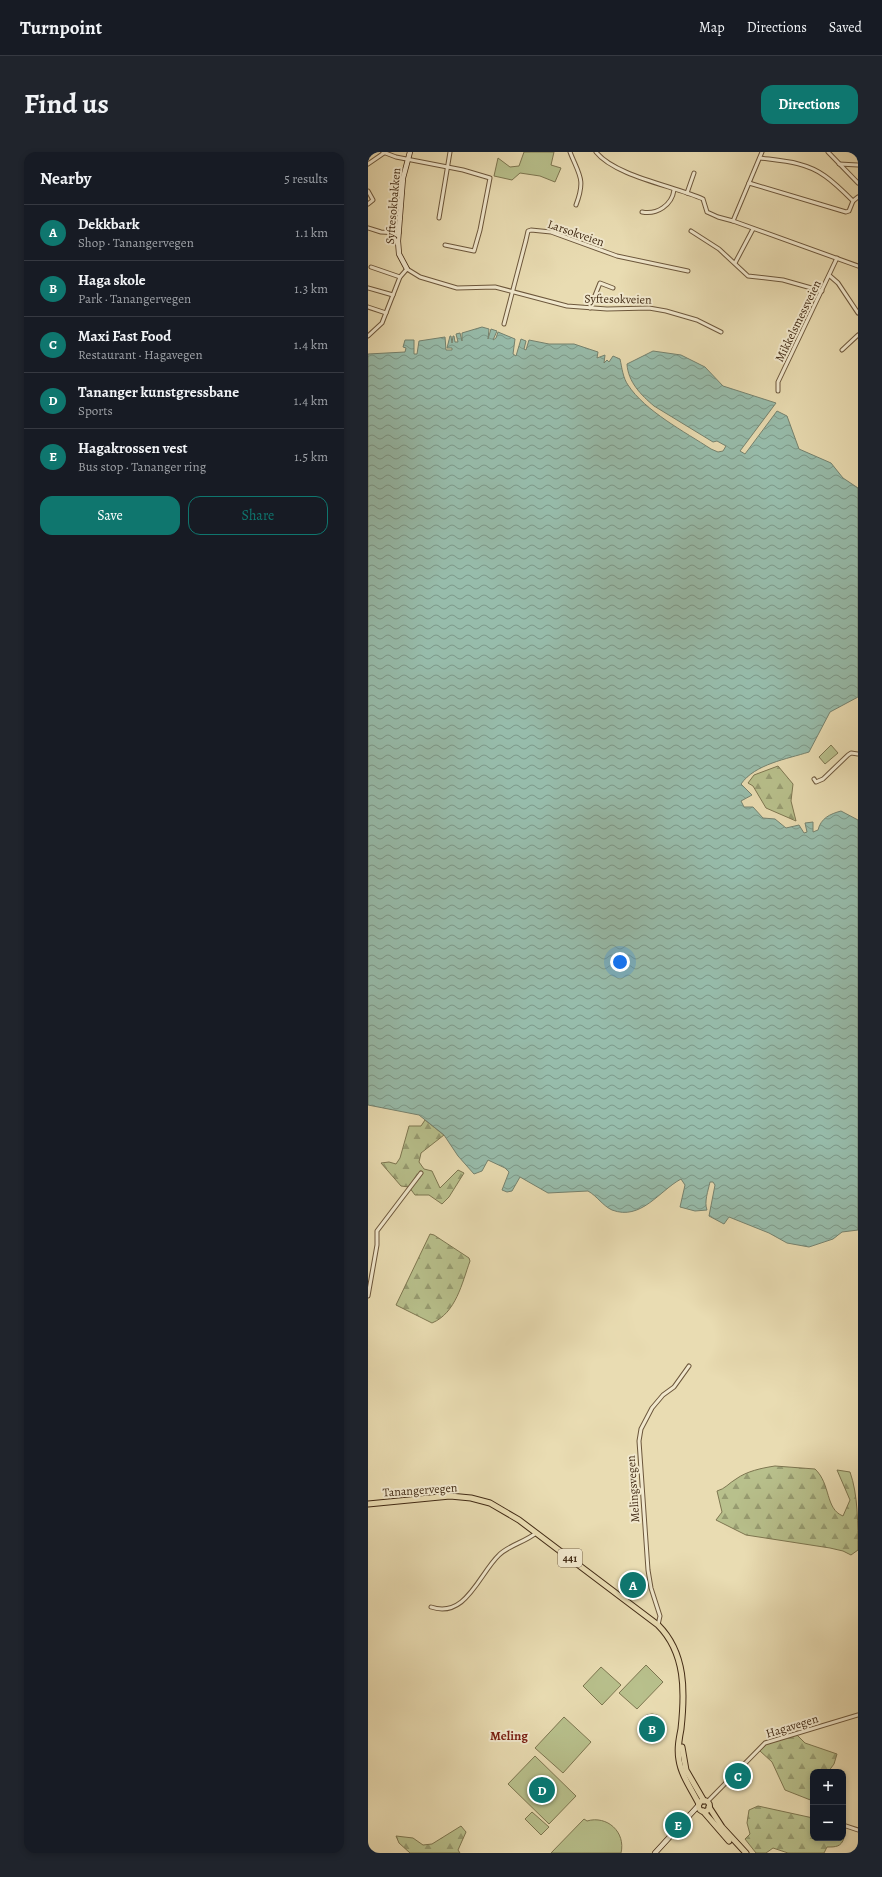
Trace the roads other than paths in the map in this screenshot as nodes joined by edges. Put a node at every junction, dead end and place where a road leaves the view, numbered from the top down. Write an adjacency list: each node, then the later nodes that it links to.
1 (410, 152): 9 (street, Syftesokbakken)
2 (450, 152): 13 (street)
3 (570, 152): 23 (street)
4 (596, 152): 17 (street)
5 (762, 152): 8 (street)
6 (828, 152): 11 (street)
7 (383, 153): 9 (street); 10 (street)
8 (760, 158): 15 (street); 21 (street)
9 (408, 159): 13 (street); 30 (street, Syftesokbakken)
10 (368, 163)
11 (839, 164): 12 (street); 16 (street)
12 (858, 165)
13 (447, 166): 25 (street); 31 (street)
14 (694, 173): 19 (street)
15 (749, 183): 21 (street); 26 (street)
16 (858, 183)
17 (674, 190): 19 (street); 24 (street)
18 (368, 191): 22 (street)
19 (687, 193): 26 (street)
20 (858, 196): 21 (street)
21 (853, 201)
22 (368, 204)
23 (576, 205)
24 (642, 212)
25 (439, 218)
26 (733, 221): 28 (street)
27 (368, 228): 30 (street)
28 (753, 229): 32 (street); 33 (street)
29 (691, 231): 33 (street)
30 (399, 233): 36 (street, Syftesokbakken)
31 (445, 245)
32 (837, 258): 34 (street); 38 (street, Mikkelsmessveien)
33 (735, 263): 42 (street)
34 (858, 266)
35 (371, 267): 39 (street)
36 (407, 269): 39 (street); 43 (street)
37 (688, 271): 43 (street, Larsokveien)
38 (830, 276): 42 (street, Mikkelsmessveien); 48 (street)
39 (400, 277): 44 (street)
40 (368, 288): 44 (street)
41 (613, 288): 46 (street)
42 (822, 291): 54 (street, Mikkelsmessveien)
43 (512, 293): 46 (street, Syftesokveien); 49 (street, Larsokveien)
44 (393, 295): 47 (street)
45 (368, 307): 47 (street)
46 (590, 308): 50 (street, Syftesokveien)
47 (386, 313): 52 (street)
48 (858, 313)
49 (504, 324)
50 (721, 332)
51 (858, 335): 53 (street)
52 (368, 336)
53 (842, 350)
54 (778, 391)
55 (858, 754): 56 (street)
56 (814, 779)
57 (421, 1173): 58 (street)
58 (368, 1296)
59 (689, 1366): 63 (street, Melingsvegen)
60 (368, 1504): 61 (main road, Tanangervegen / 441)
61 (536, 1533): 62 (street); 63 (main road, Tanangervegen / 441)
62 (431, 1607)
63 (658, 1625): 65 (main road, Tanangervegen / 441)
64 (858, 1715): 66 (street, Hagavegen)
65 (681, 1728): 66 (main road, Tanangervegen / 441); 68 (main road, Tanangervegen / 441)
66 (705, 1801): 67 (main road, 441); 68 (main road)
67 (709, 1807): 68 (main road); 73 (main road, 441)
68 (700, 1808): 71 (street); 72 (main road, Tanangervegen / 441)
69 (846, 1826): 70 (street)
70 (858, 1830)
71 (655, 1853)
72 (742, 1853)
73 (746, 1853)

